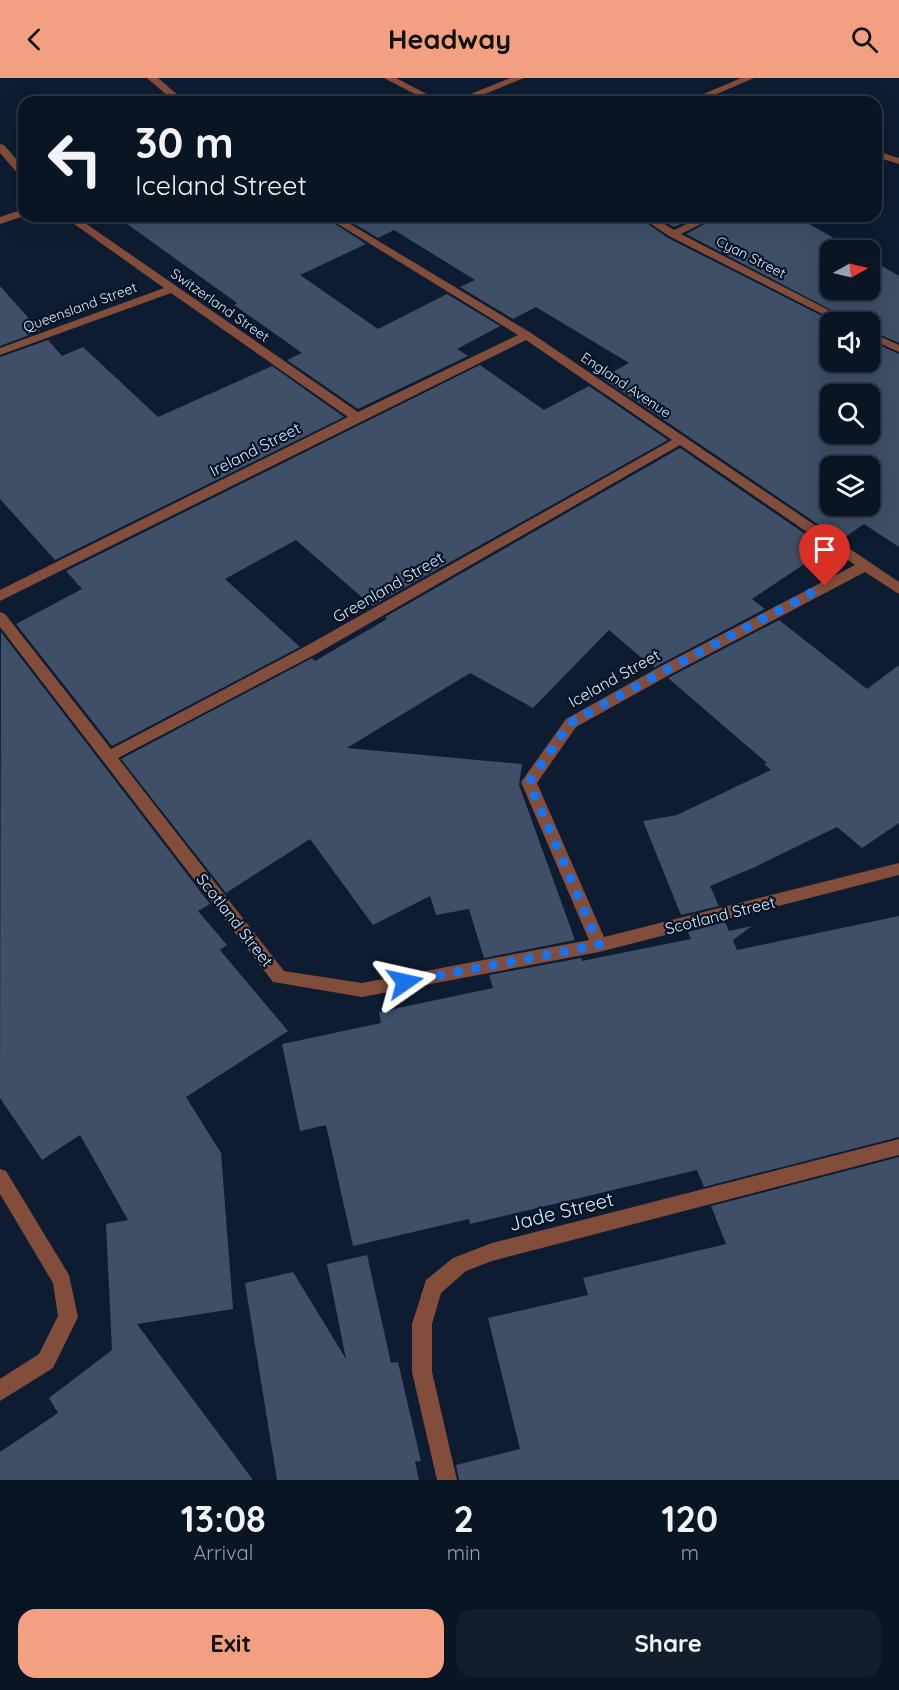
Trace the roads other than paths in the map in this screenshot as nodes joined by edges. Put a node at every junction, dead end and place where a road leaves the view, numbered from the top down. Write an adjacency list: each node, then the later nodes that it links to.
1 (152, 78): 5 (street)
2 (389, 78): 6 (street)
3 (519, 78): 7 (street)
4 (749, 78): 8 (street)
5 (174, 96)
6 (425, 96)
7 (472, 96)
8 (705, 96)
9 (0, 147): 12 (street)
10 (882, 156): 11 (street)
11 (899, 160)
12 (18, 167)
13 (18, 214): 14 (street)
14 (0, 220)
15 (76, 222): 20 (street, Switzerland Street)
16 (340, 222): 22 (street, England Avenue)
17 (654, 222): 19 (street, Cyan Street)
18 (699, 222): 19 (street)
19 (673, 234): 21 (street, Cyan Street)
20 (171, 289): 25 (street, Queensland Street); 26 (street, Switzerland Street)
21 (826, 312)
22 (526, 335): 26 (street, Ireland Street); 27 (street, England Avenue)
23 (880, 340): 24 (street)
24 (899, 350)
25 (0, 352)
26 (357, 417): 30 (street, Ireland Street)
27 (680, 440): 28 (street, England Avenue); 32 (street, Greenland Street)
28 (865, 566): 29 (street, England Avenue); 34 (street, Iceland Street)
29 (899, 589)
30 (0, 596)
31 (0, 617): 32 (street, Scotland Street)
32 (108, 757): 34 (street, Scotland Street)
33 (899, 869): 34 (street, Scotland Street)
34 (599, 945)
35 (899, 1147): 38 (street, Jade Street)
36 (0, 1177): 37 (street)
37 (0, 1391)
38 (447, 1480)

